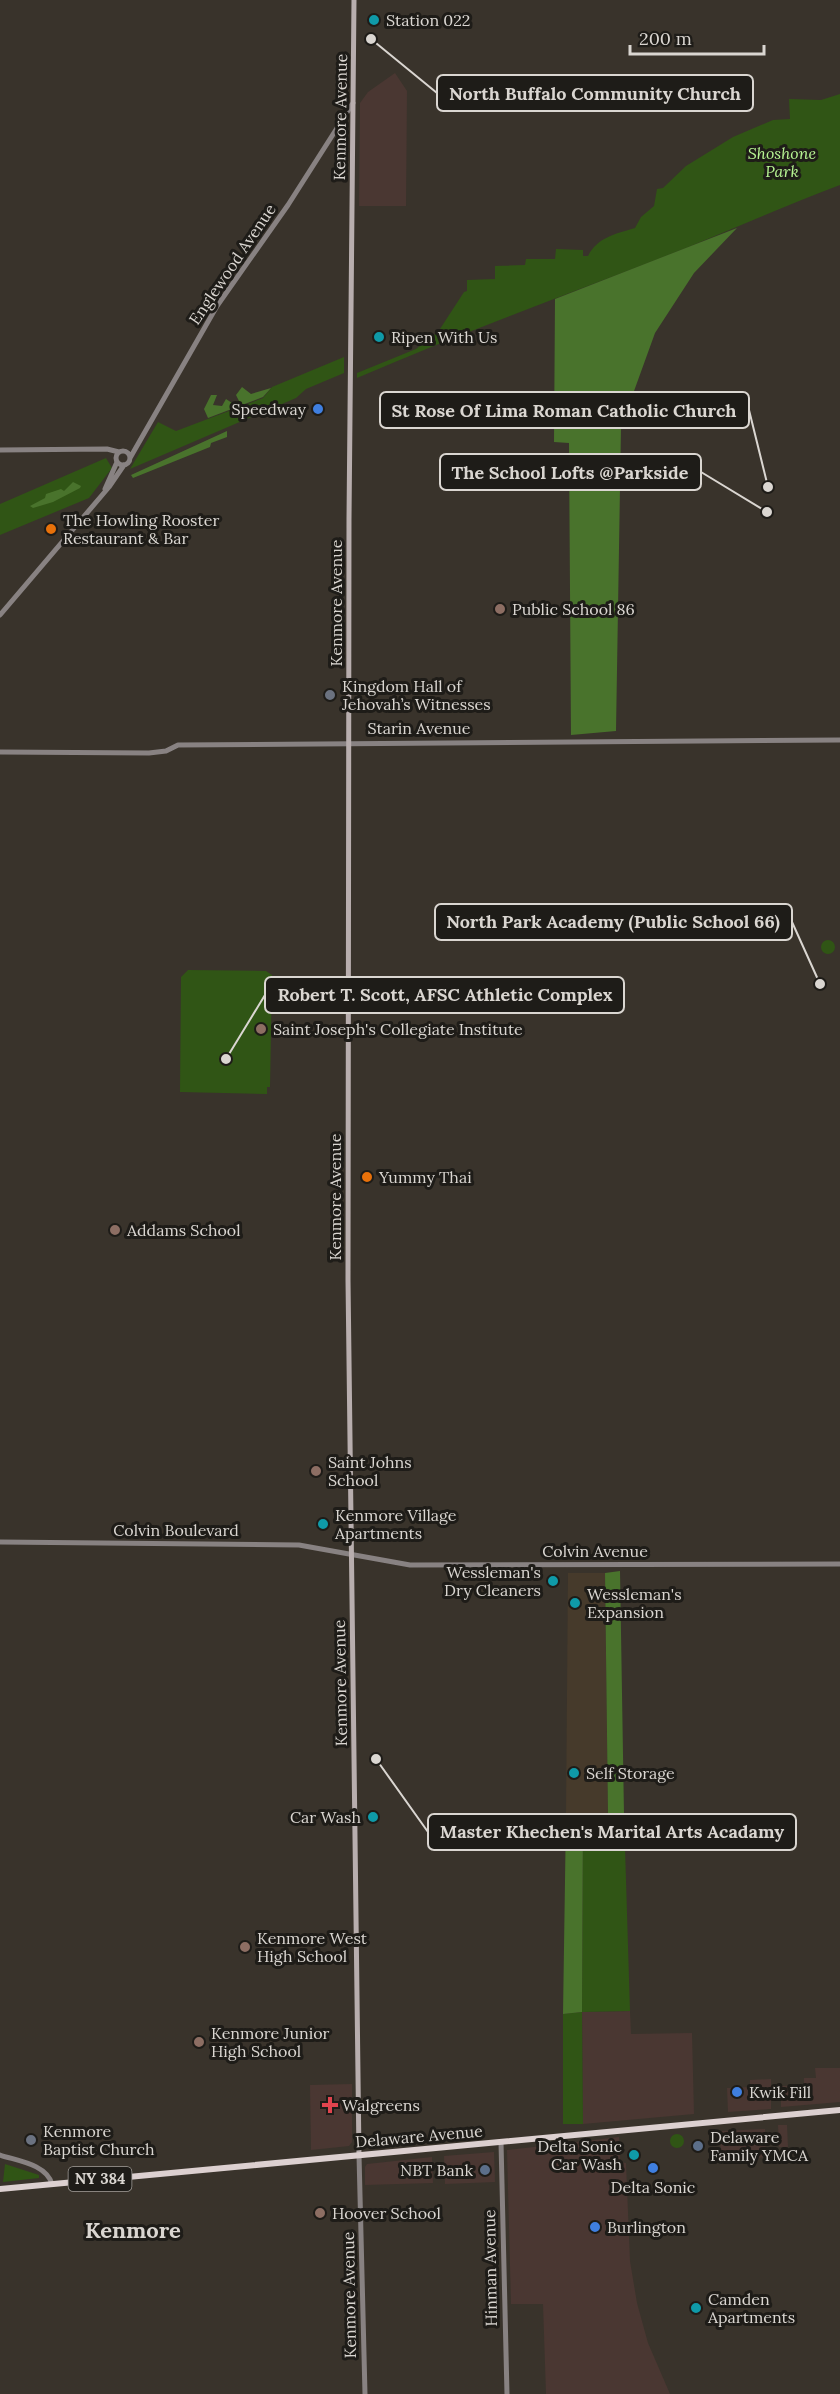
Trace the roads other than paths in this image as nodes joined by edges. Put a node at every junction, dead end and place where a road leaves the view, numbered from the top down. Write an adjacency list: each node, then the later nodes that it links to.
1 (354, 0): 2 (main road, Kenmore Avenue)
2 (353, 103): 3 (street, Englewood Avenue); 11 (main road, Kenmore Avenue)
3 (137, 443): 6 (street); 7 (street, Englewood Avenue)
4 (0, 450): 5 (street)
5 (103, 450): 6 (street); 8 (street)
6 (121, 451): 7 (street); 8 (street, Englewood Avenue)
7 (130, 458): 8 (street, Englewood Avenue)
8 (119, 462): 9 (street, Englewood Avenue)
9 (0, 615)
10 (840, 740): 11 (street, Starin Avenue)
11 (349, 742): 12 (street, Starin Avenue); 14 (main road, Kenmore Avenue)
12 (0, 752)
13 (0, 1542): 14 (street, Colvin Boulevard)
14 (352, 1556): 15 (street, Colvin Avenue); 19 (main road, Kenmore Avenue)
15 (840, 1563)
16 (840, 2110): 17 (main road, Delaware Avenue / NY 384)
17 (501, 2142): 19 (main road, Delaware Avenue / NY 384); 23 (street, Hinman Avenue)
18 (0, 2155): 20 (street)
19 (359, 2155): 20 (main road, Delaware Avenue / NY 384); 22 (street, Kenmore Avenue)
20 (52, 2184): 21 (main road, Delaware Avenue / NY 384)
21 (0, 2189)
22 (365, 2394)
23 (507, 2394)

